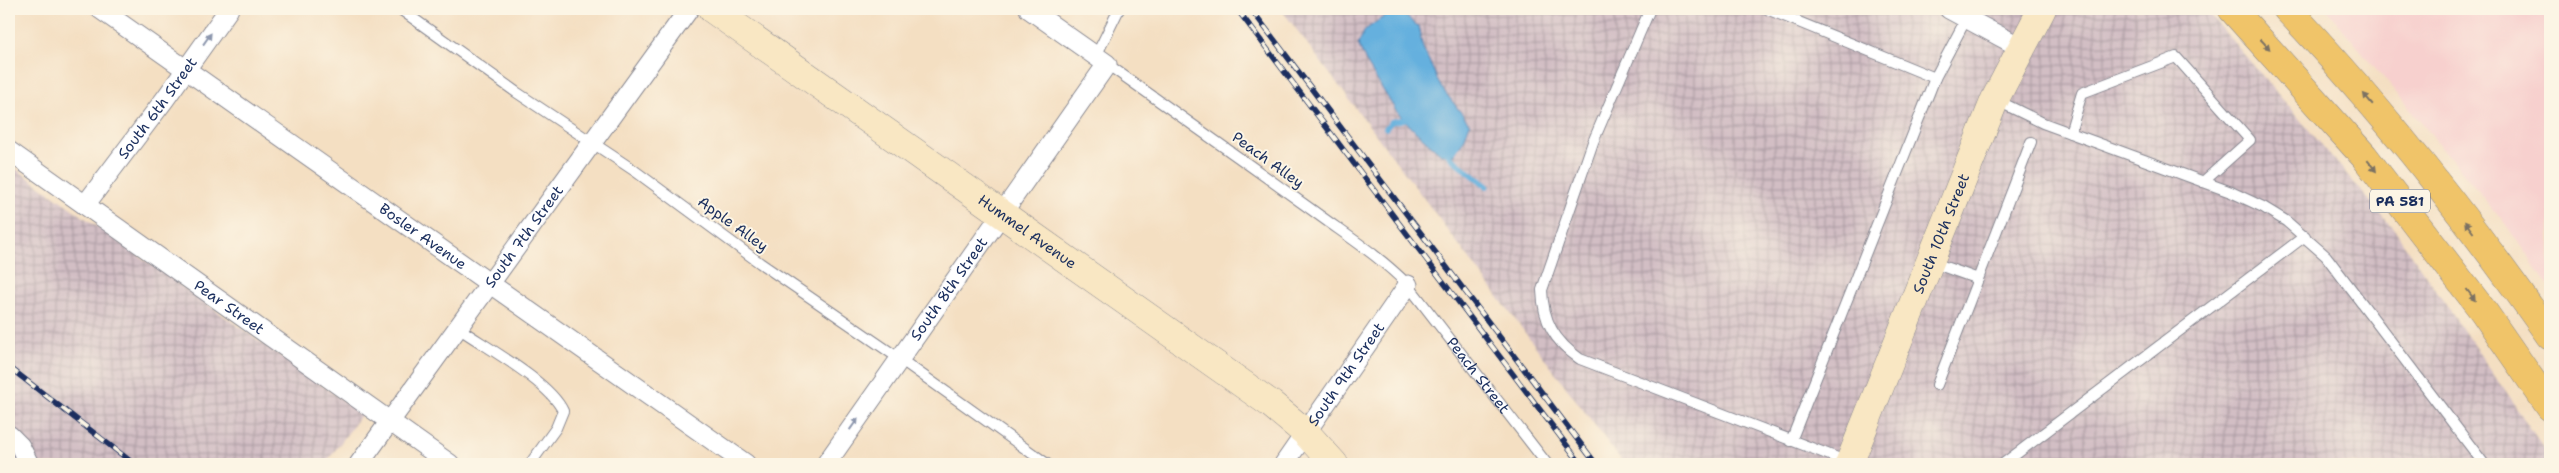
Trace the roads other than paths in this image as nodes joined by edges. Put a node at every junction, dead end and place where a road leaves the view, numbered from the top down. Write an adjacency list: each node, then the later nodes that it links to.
1 (100, 9): 17 (street, Bosler Avenue)
2 (229, 9): 17 (street, South 6th Street, one-way to 2)
3 (400, 9): 22 (lane, Apple Alley)
4 (689, 9): 22 (street, South 7th Street)
5 (712, 9): 26 (main road, Hummel Avenue)
6 (1029, 9): 16 (street)
7 (1118, 9): 16 (lane)
8 (1650, 9): 40 (lane)
9 (1767, 9): 18 (lane)
10 (1949, 9): 14 (street)
11 (2042, 9): 15 (main road, South 10th Street)
12 (2232, 9): 36 (highway, PA 581, one-way to 36)
13 (2287, 9): 33 (highway, PA 581, one-way to 13)
14 (1966, 19): 15 (street); 18 (lane)
15 (2020, 47): 19 (main road, South 10th Street)
16 (1102, 60): 26 (street, South 8th Street); 31 (lane, Peach Alley)
17 (186, 70): 25 (street, South 6th Street); 30 (street, Bosler Avenue)
18 (1935, 78): 40 (lane)
19 (1995, 99): 20 (lane); 28 (main road, South 10th Street)
20 (2070, 133): 24 (lane); 24 (lane)
21 (2031, 142): 29 (lane)
22 (593, 143): 30 (street, South 7th Street); 34 (lane, Apple Alley)
23 (9, 151): 25 (street, Pear Street)
24 (2203, 182): 27 (lane)
25 (85, 206): 37 (street, Pear Street)
26 (1003, 214): 34 (street, South 8th Street); 38 (main road, Hummel Avenue)
27 (2305, 236): 52 (lane); 53 (lane)
28 (1930, 262): 29 (lane); 41 (main road, South 10th Street)
29 (1978, 279): 35 (lane)
30 (488, 284): 32 (street, South 7th Street); 46 (street, Bosler Avenue)
31 (1408, 285): 38 (street, South 9th Street); 51 (lane, Peach Street)
32 (457, 328): 37 (street, South 7th Street); 45 (lane)
33 (2550, 336)
34 (900, 359): 47 (street, South 8th Street, one-way to 34); 48 (lane, Apple Alley)
35 (1937, 385)
36 (2550, 407)
37 (388, 422): 43 (street, South 7th Street); 44 (street, Pear Street)
38 (1306, 433): 49 (street, South 9th Street); 50 (main road, Hummel Avenue)
39 (9, 434): 42 (street)
40 (1791, 441): 41 (lane)
41 (1849, 463)
42 (29, 464)
43 (359, 464)
44 (450, 464)
45 (530, 464)
46 (746, 464)
47 (826, 464)
48 (1047, 464)
49 (1284, 464)
50 (1334, 464)
51 (1547, 464)
52 (2003, 464)
53 (2484, 464)

